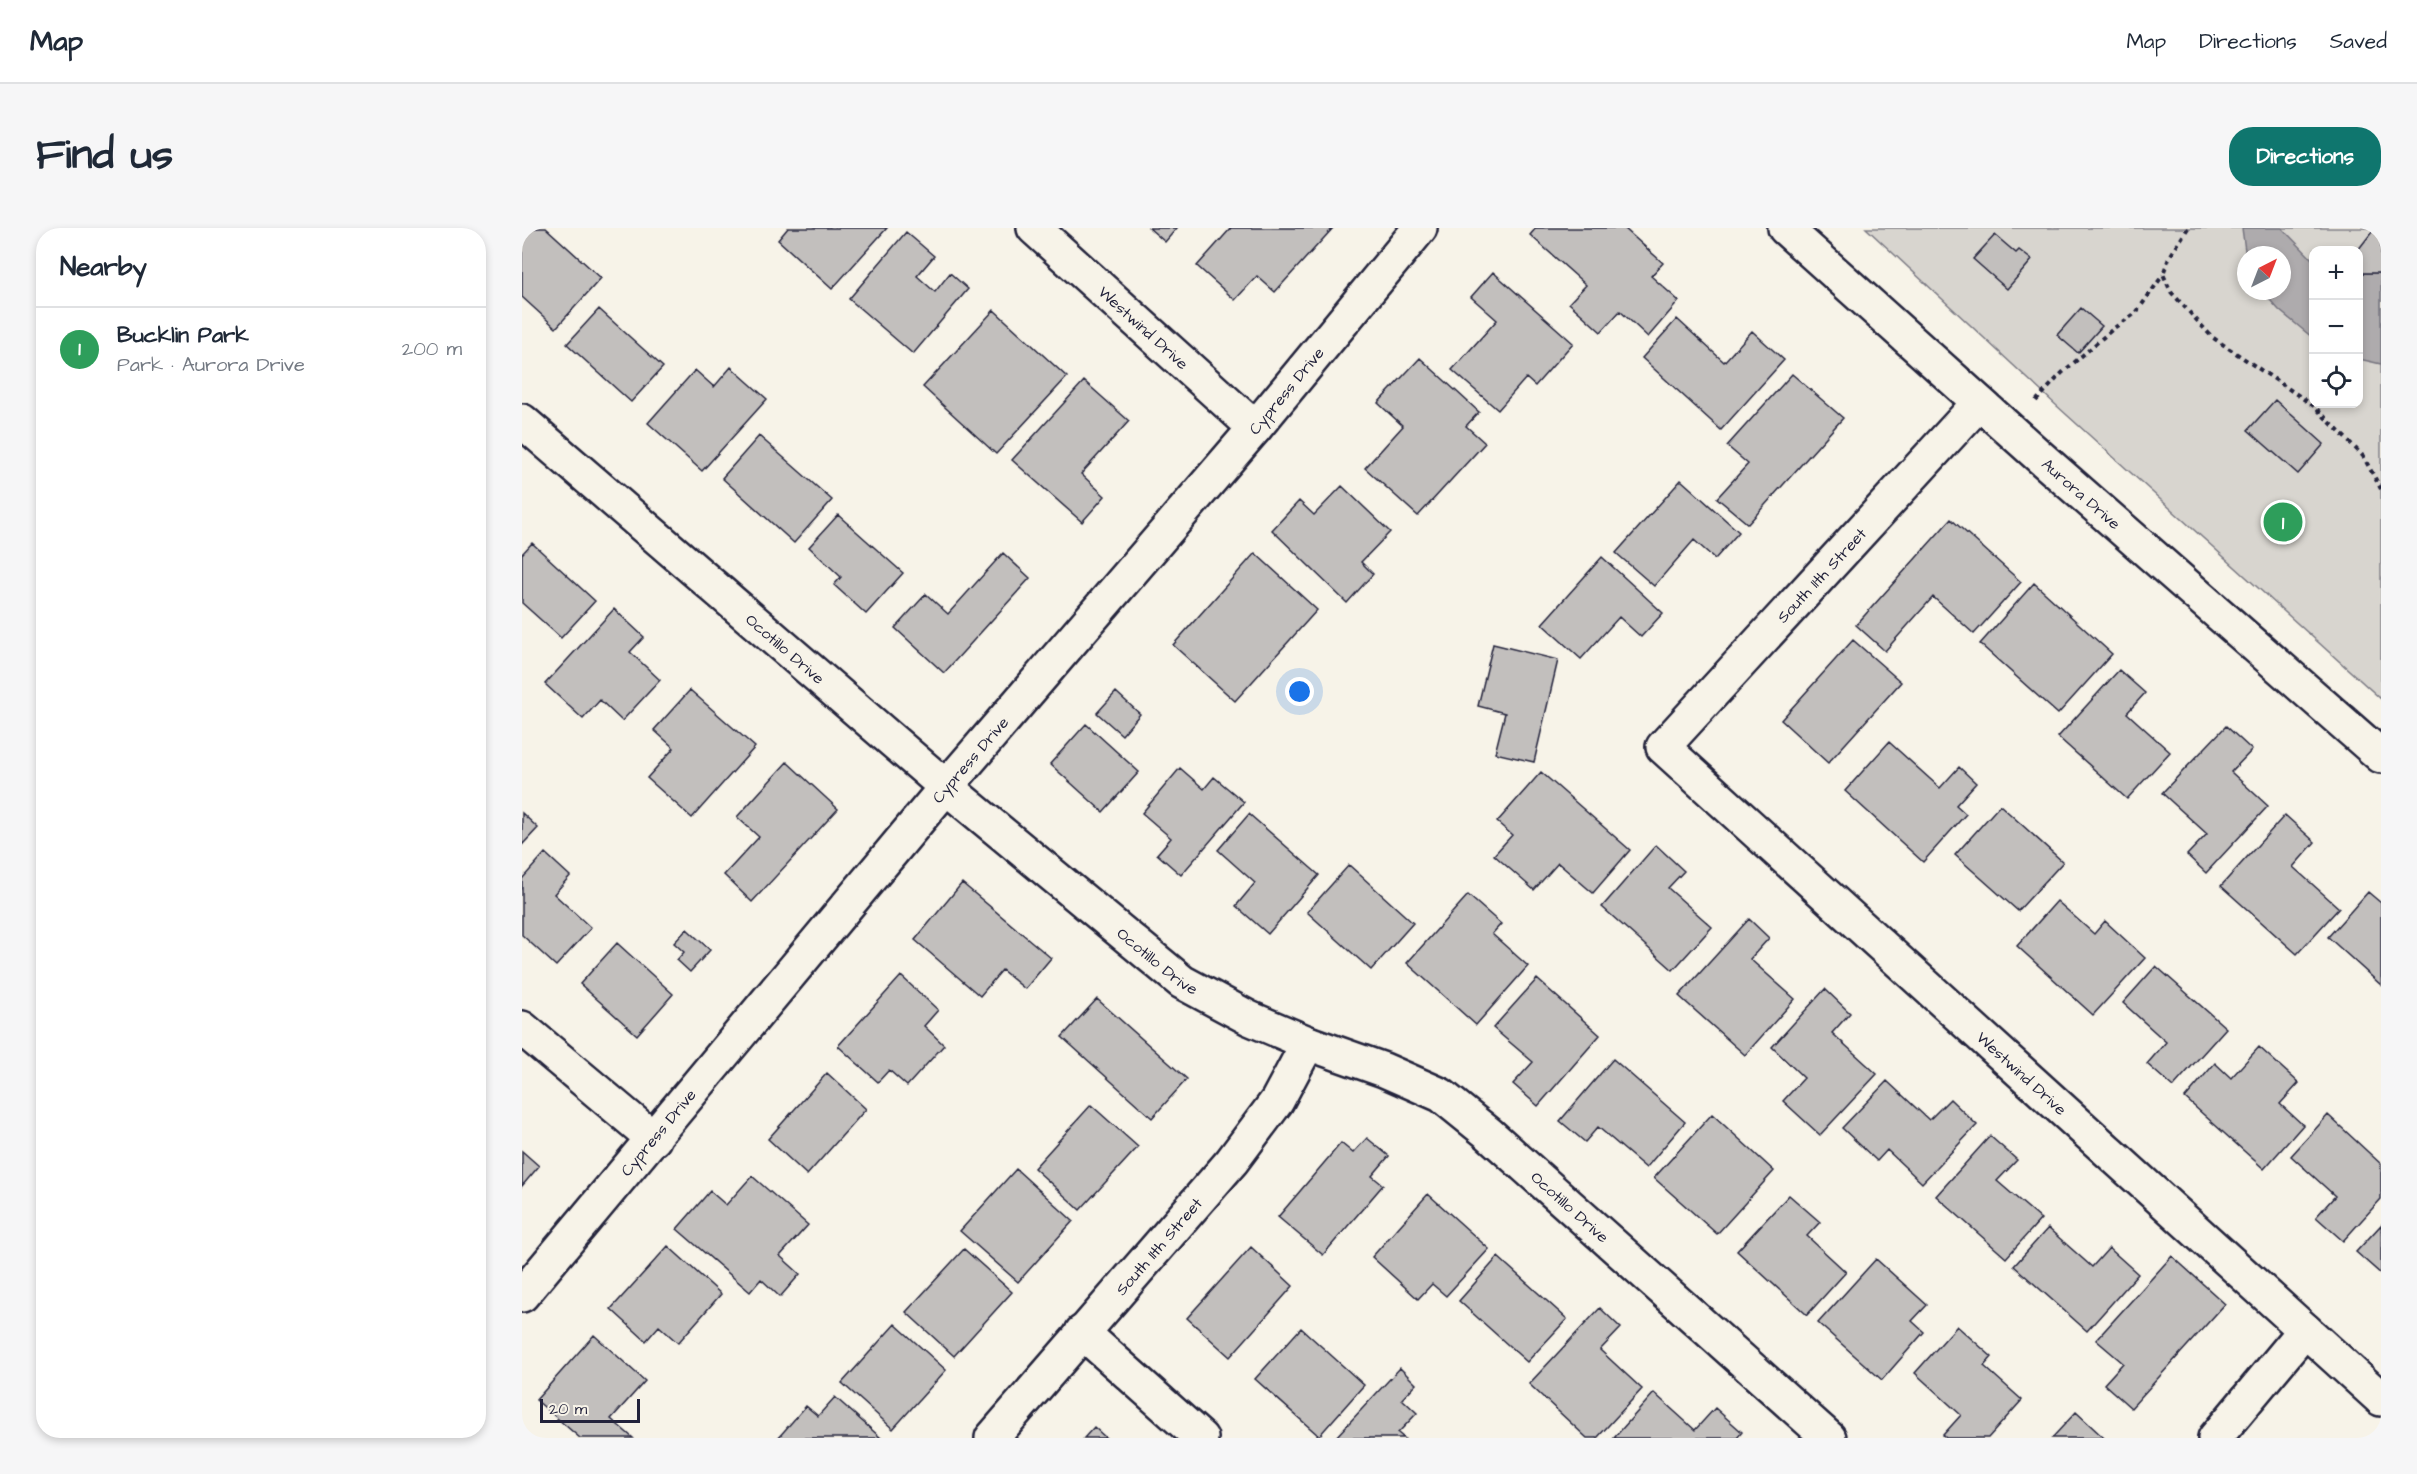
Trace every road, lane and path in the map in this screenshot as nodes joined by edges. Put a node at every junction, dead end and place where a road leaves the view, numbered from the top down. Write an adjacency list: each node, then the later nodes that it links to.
1 (1034, 228): 9 (street, Westwind Drive)
2 (1420, 228): 9 (street, Cypress Drive)
3 (1785, 228): 7 (street, Aurora Drive)
4 (2188, 228): 5 (path)
5 (2163, 274): 6 (path); 10 (path)
6 (2036, 401)
7 (1979, 403): 11 (street, South 11th Street); 12 (street, Aurora Drive)
8 (522, 420): 13 (street, Ocotillo Drive)
9 (1255, 428): 13 (street, Cypress Drive)
10 (2381, 489)
11 (1664, 747): 18 (street, Westwind Drive)
12 (2381, 756)
13 (946, 787): 15 (street, Ocotillo Drive); 16 (street, Cypress Drive)
14 (522, 1028): 16 (street)
15 (1308, 1043): 19 (street, South 11th Street); 23 (street, Ocotillo Drive)
16 (654, 1139): 17 (street, Cypress Drive)
17 (522, 1295)
18 (2306, 1330): 20 (street, Westwind Drive); 24 (street)
19 (1082, 1332): 21 (street, South 11th Street); 22 (street)
20 (2381, 1399)
21 (992, 1438)
22 (1202, 1438)
23 (1829, 1438)
24 (2215, 1438)

